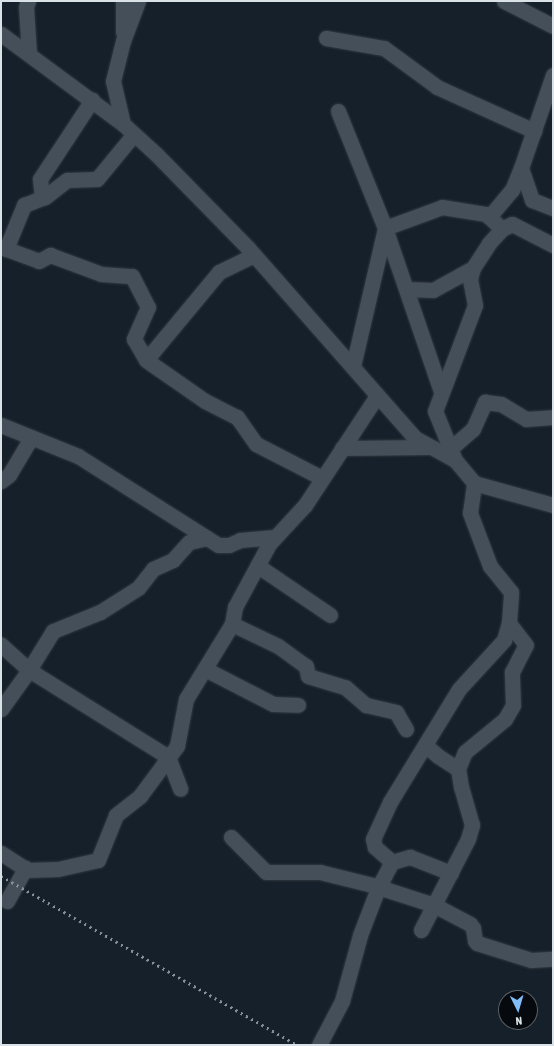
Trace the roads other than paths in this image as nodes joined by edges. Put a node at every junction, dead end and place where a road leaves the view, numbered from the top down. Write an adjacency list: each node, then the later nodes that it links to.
1 (28, 1): 9 (street)
2 (123, 1): 8 (street)
3 (138, 1): 8 (street)
4 (504, 1): 5 (street)
5 (553, 26)
6 (1, 34): 9 (street)
7 (326, 38): 14 (street)
8 (123, 41): 13 (street)
9 (29, 53): 11 (street)
10 (553, 75): 14 (street)
11 (92, 100): 13 (street); 17 (street)
12 (338, 111): 20 (street)
13 (123, 124): 15 (street)
14 (534, 131): 16 (street)
15 (134, 134): 17 (street); 24 (street)
16 (521, 168): 18 (street); 19 (street)
17 (42, 198): 23 (street)
18 (553, 208)
19 (489, 217): 20 (street); 21 (street)
20 (385, 228): 26 (street); 28 (street)
21 (502, 229): 22 (street); 25 (street)
22 (553, 245)
23 (4, 248): 27 (street)
24 (254, 256): 27 (street); 28 (street)
25 (474, 268): 26 (street); 29 (street)
26 (407, 289): 29 (street)
27 (146, 360): 37 (street)
28 (353, 366): 30 (street)
29 (441, 392): 36 (street)
30 (377, 396): 34 (street); 35 (street)
31 (553, 417): 36 (street)
32 (1, 425): 33 (street)
33 (31, 438): 38 (street); 42 (street)
34 (432, 446): 35 (street); 36 (street)
35 (342, 448): 37 (street)
36 (453, 454): 39 (street)
37 (322, 478): 41 (street)
38 (1, 481)
39 (474, 483): 40 (street); 45 (street)
40 (553, 505)
41 (275, 537): 42 (street); 43 (street)
42 (207, 538): 49 (street)
43 (258, 566): 44 (street); 46 (street)
44 (330, 615)
45 (509, 623): 53 (street); 55 (street)
46 (232, 624): 48 (street); 52 (street)
47 (1, 645): 49 (street)
48 (205, 669): 50 (street); 54 (street)
49 (29, 670): 51 (street); 54 (street)
50 (298, 705)
51 (1, 709)
52 (406, 729)
53 (425, 745): 55 (street); 59 (street)
54 (168, 757): 56 (street); 60 (street)
55 (458, 769): 61 (street)
56 (180, 789)
57 (231, 837): 62 (street)
58 (1, 853): 60 (street)
59 (392, 862): 61 (street); 62 (street)
60 (25, 868): 63 (street)
61 (451, 873): 64 (street)
62 (378, 888): 64 (street); 67 (street)
63 (7, 901)
64 (434, 905): 65 (street); 66 (street)
65 (421, 930)
66 (553, 958)
67 (326, 1042)

